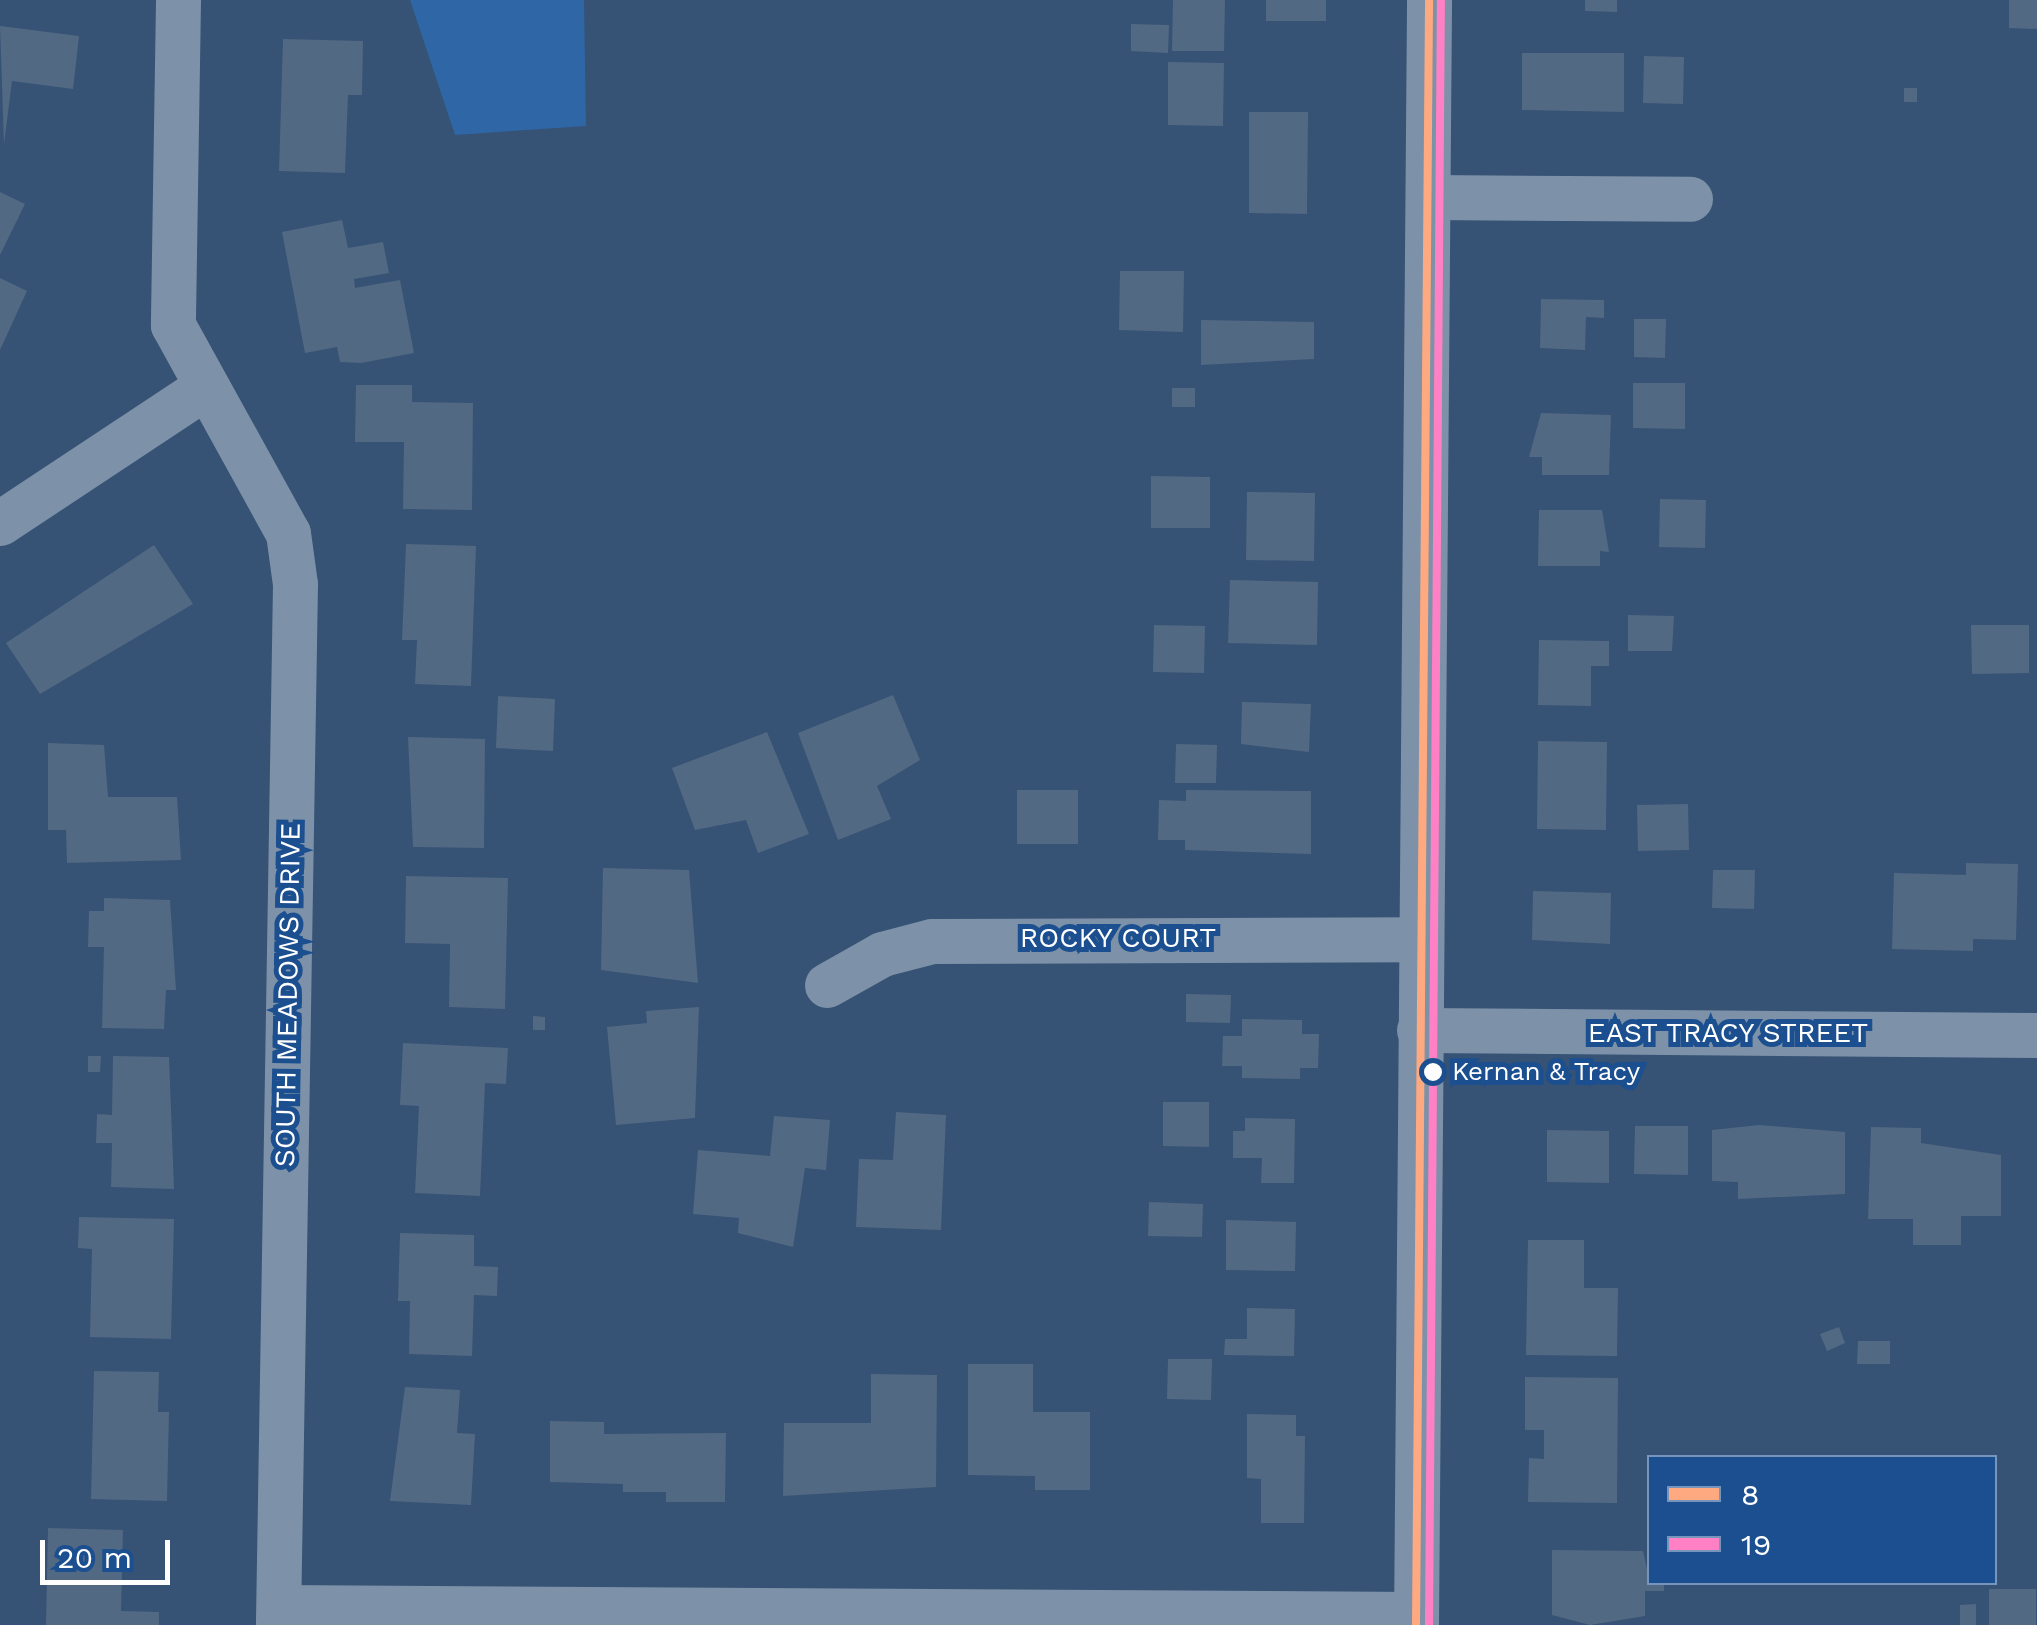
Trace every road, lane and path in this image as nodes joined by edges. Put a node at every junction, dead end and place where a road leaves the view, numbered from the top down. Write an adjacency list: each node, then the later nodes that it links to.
1 (178, 0): 5 (street, SOUTH MEADOWS DRIVE)
2 (1430, 0): 3 (street)
3 (1428, 197): 4 (street); 7 (street)
4 (1690, 199)
5 (204, 388): 6 (street); 11 (street, SOUTH MEADOWS DRIVE)
6 (0, 523)
7 (1418, 938): 8 (street, ROCKY COURT); 9 (street)
8 (827, 985)
9 (1419, 1030): 10 (street, EAST TRACY STREET); 12 (street)
10 (2037, 1036)
11 (278, 1616): 12 (street)
12 (1416, 1619)

